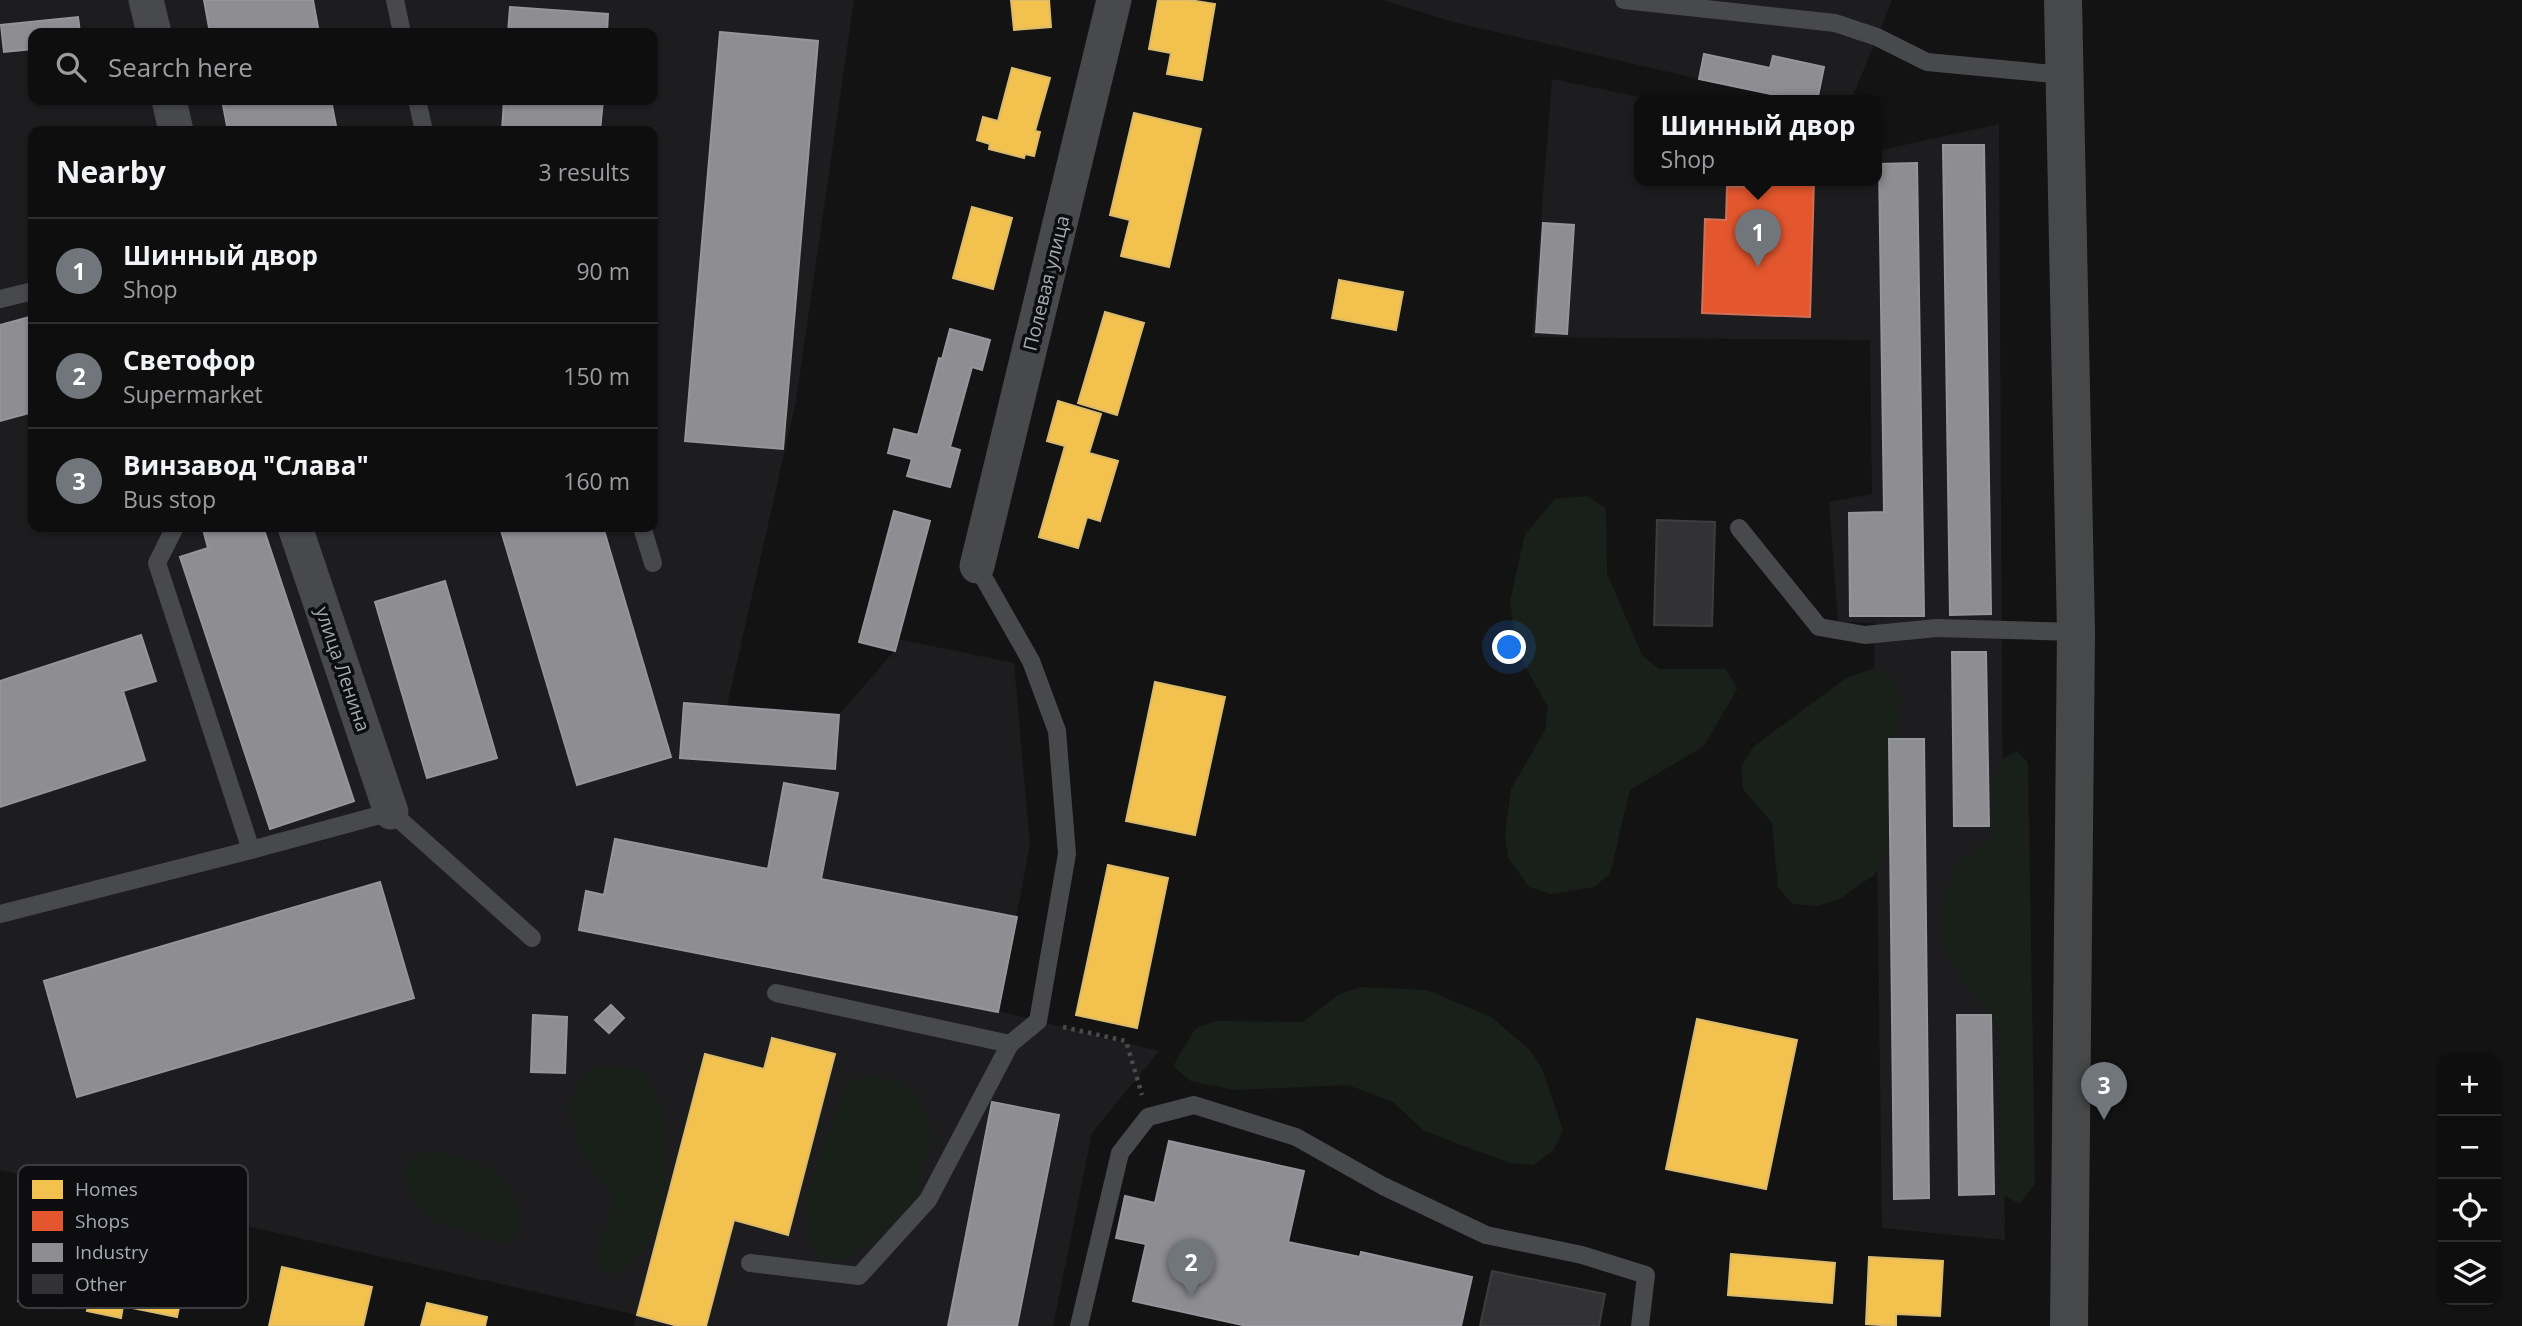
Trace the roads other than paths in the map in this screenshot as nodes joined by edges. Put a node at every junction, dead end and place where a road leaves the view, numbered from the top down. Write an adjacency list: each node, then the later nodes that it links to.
1 (146, 0): 6 (street)
2 (395, 0): 7 (lane)
3 (1114, 0): 20 (street, Полевая улица)
4 (1624, 0): 8 (lane)
5 (2063, 0): 8 (main road)
6 (153, 28)
7 (401, 28)
8 (2064, 75): 21 (main road)
9 (170, 105): 11 (street)
10 (418, 105): 12 (lane)
11 (175, 126)
12 (423, 126)
13 (28, 292): 14 (lane)
14 (0, 299)
15 (1738, 528): 21 (lane)
16 (172, 532): 23 (lane)
17 (297, 532): 22 (street, улица Ленина)
18 (644, 532): 19 (lane)
19 (653, 563)
20 (977, 566): 27 (lane)
21 (2076, 632): 31 (main road)
22 (391, 812): 23 (lane); 25 (lane)
23 (251, 850): 24 (lane)
24 (0, 914)
25 (532, 938)
26 (776, 993): 27 (lane)
27 (1010, 1044): 28 (lane)
28 (750, 1263)
29 (1079, 1326): 30 (lane)
30 (1640, 1326)
31 (2069, 1326)

